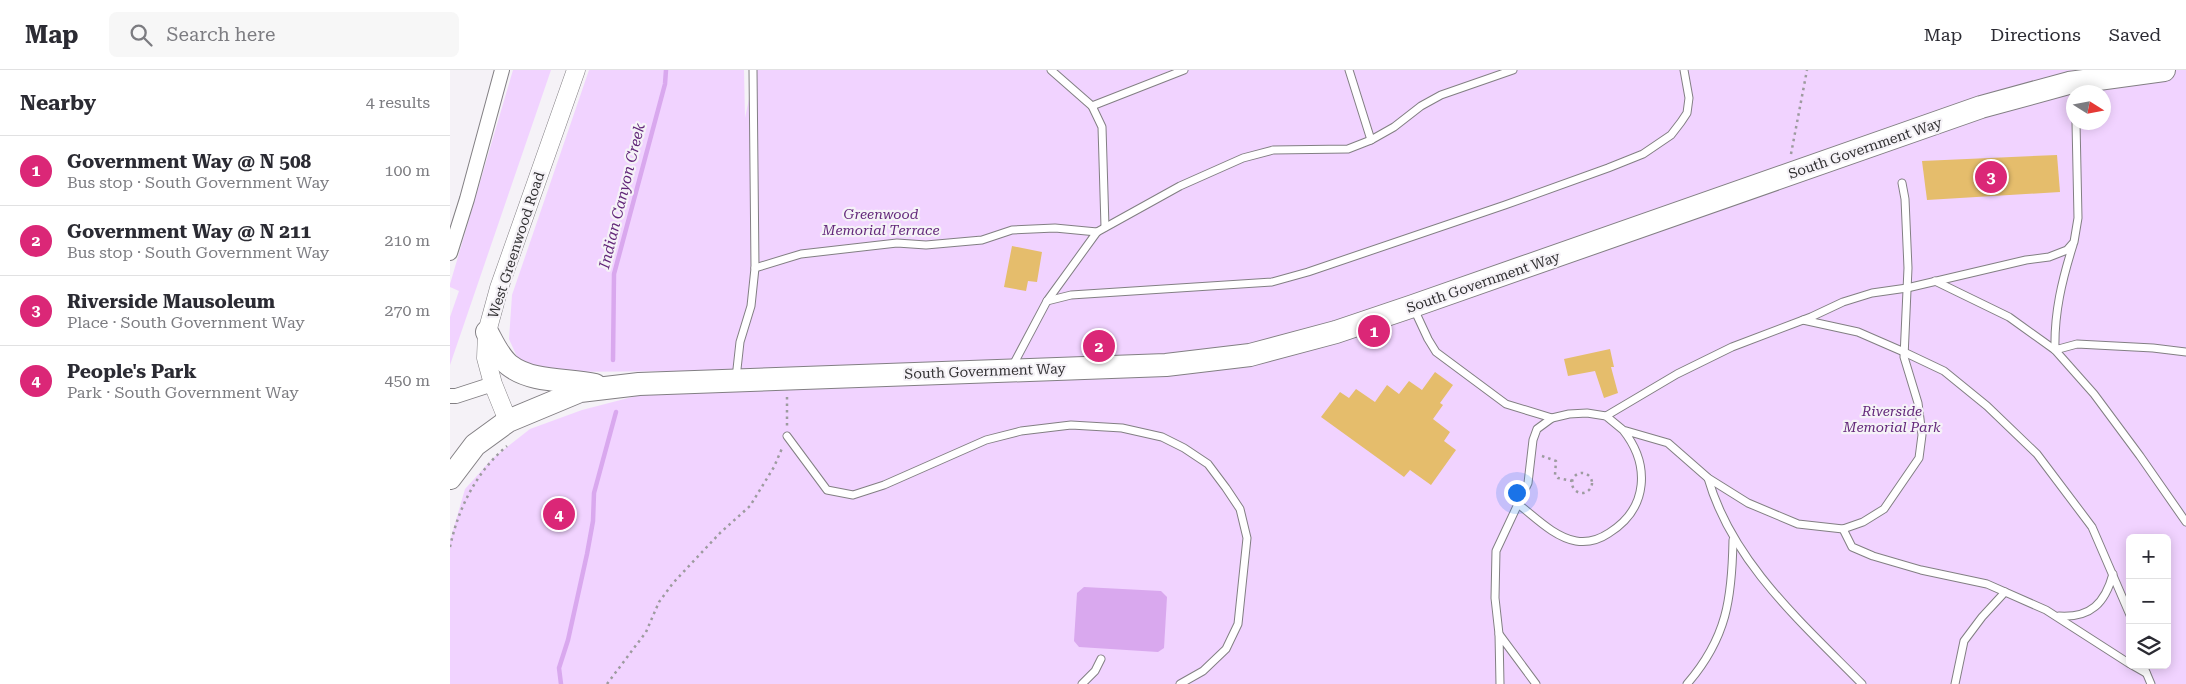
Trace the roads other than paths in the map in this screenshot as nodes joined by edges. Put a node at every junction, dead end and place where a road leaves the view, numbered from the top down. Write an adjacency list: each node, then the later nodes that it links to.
1 (502, 70): 19 (street)
2 (576, 70): 26 (street, West Greenwood Road)
3 (754, 70): 20 (lane)
4 (1051, 70): 12 (lane)
5 (1184, 70): 12 (lane)
6 (1349, 70): 14 (lane)
7 (1513, 70): 14 (lane)
8 (1684, 70): 23 (lane)
9 (2164, 70): 10 (main road, South Government Way)
10 (2086, 85)
11 (2066, 89): 24 (main road, South Government Way)
12 (1092, 106): 16 (lane)
13 (2076, 130): 18 (lane)
14 (1371, 140): 16 (lane)
15 (1902, 182): 22 (lane)
16 (1105, 227): 17 (lane)
17 (1096, 232): 20 (lane); 23 (lane)
18 (2074, 242): 21 (lane); 27 (lane)
19 (450, 253)
20 (755, 268): 31 (lane)
21 (1935, 281): 22 (lane); 27 (lane)
22 (1907, 288): 25 (lane); 28 (lane)
23 (1047, 301): 30 (lane)
24 (1413, 306): 30 (main road, South Government Way); 36 (lane)
25 (1803, 320): 28 (lane); 35 (lane)
26 (488, 332): 32 (street, West Greenwood Road); 33 (main road)
27 (2055, 350): 29 (lane); 43 (lane)
28 (1904, 352): 44 (lane); 46 (lane)
29 (2186, 352)
30 (1011, 370): 31 (main road, South Government Way)
31 (736, 380): 33 (main road, South Government Way)
32 (493, 384): 34 (street); 37 (street, West Greenwood Road)
33 (608, 388): 37 (main road, South Government Way)
34 (450, 396)
35 (1606, 416): 36 (lane); 38 (lane)
36 (1552, 418): 42 (lane)
37 (508, 421): 40 (main road, South Government Way)
38 (1623, 430): 41 (lane); 42 (lane)
39 (787, 436): 57 (lane)
40 (450, 478)
41 (1708, 478): 44 (lane); 45 (lane)
42 (1518, 504): 50 (lane)
43 (2186, 522)
44 (1843, 529): 47 (lane)
45 (1733, 539): 60 (lane); 61 (lane)
46 (2113, 574): 48 (lane); 49 (lane)
47 (2005, 592): 49 (lane); 62 (lane)
48 (2126, 605)
49 (2057, 616): 52 (lane)
50 (1499, 634): 58 (lane); 59 (lane)
51 (1101, 659): 56 (lane)
52 (2126, 662)
53 (2138, 669): 55 (lane)
54 (2144, 669): 55 (lane)
55 (2146, 673): 63 (lane)
56 (1082, 684)
57 (1180, 684)
58 (1500, 684)
59 (1536, 684)
60 (1687, 684)
61 (1862, 684)
62 (1954, 684)
63 (2151, 684)

